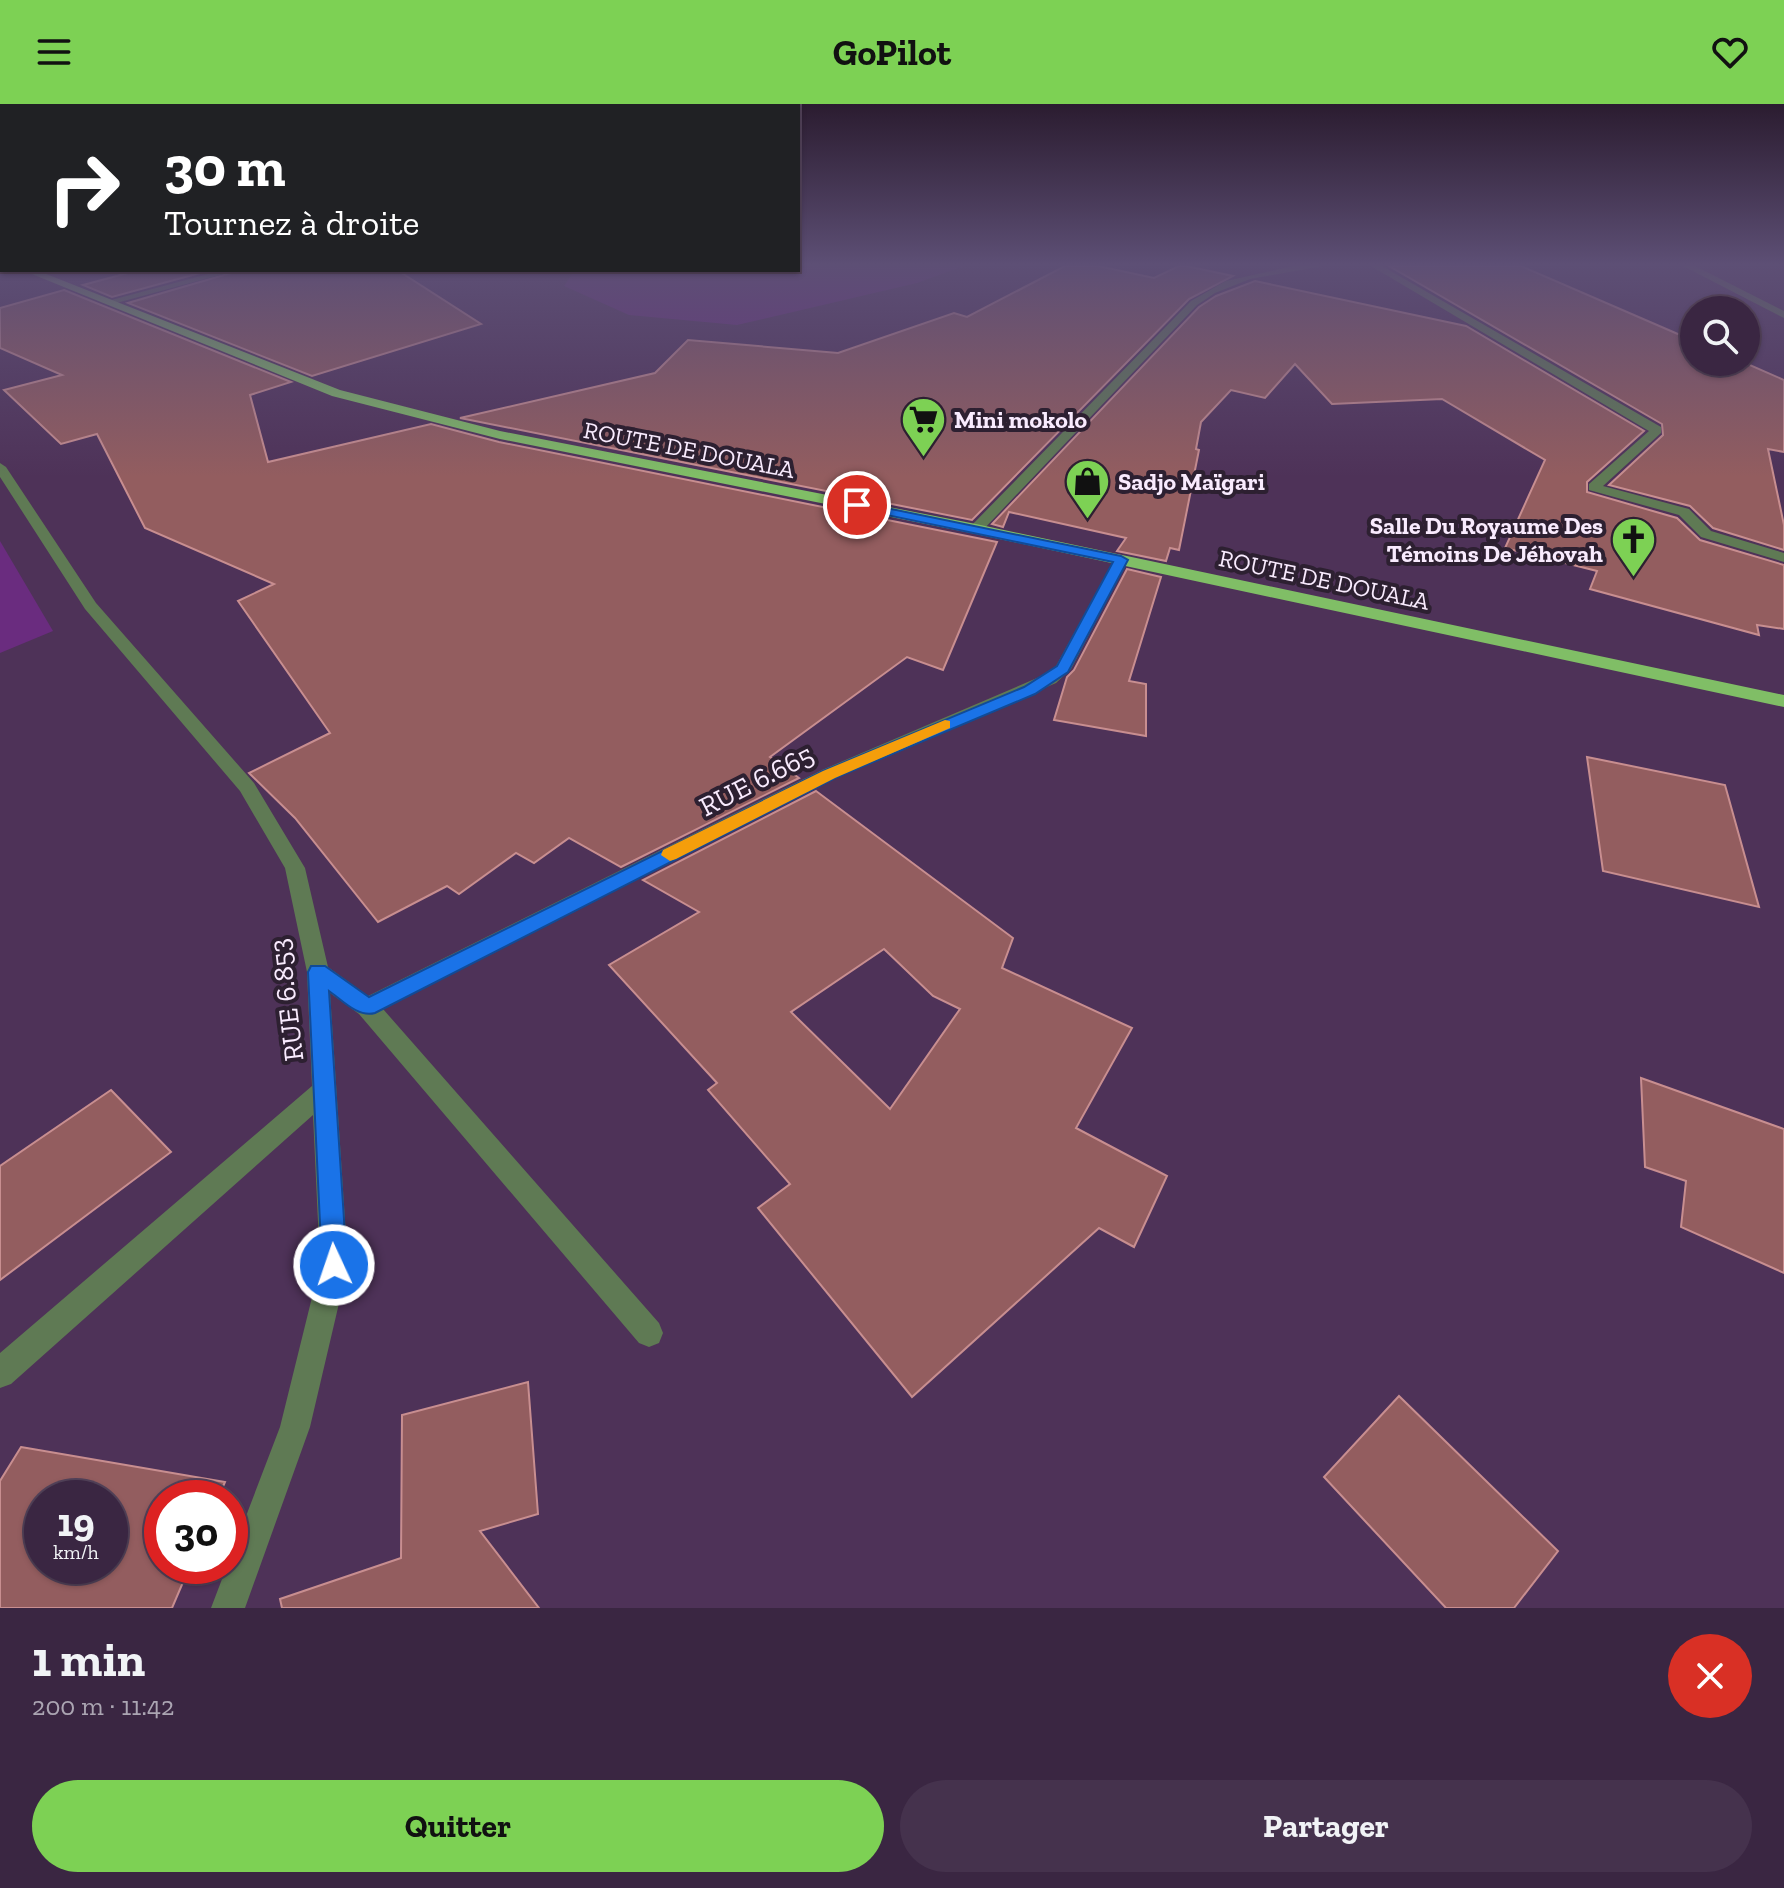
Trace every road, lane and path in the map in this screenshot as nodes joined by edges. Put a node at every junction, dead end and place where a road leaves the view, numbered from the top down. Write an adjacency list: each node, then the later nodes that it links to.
1 (194, 336): 5 (highway, ROUTE DE DOUALA)
2 (1160, 336): 5 (street)
3 (1496, 336): 6 (street)
4 (0, 467): 9 (street, RUE 6.853)
5 (976, 529): 7 (highway, ROUTE DE DOUALA)
6 (1784, 558)
7 (1121, 560): 8 (highway, ROUTE DE DOUALA); 10 (street, RUE 6.665)
8 (1784, 701)
9 (318, 972): 10 (street); 11 (street, RUE 6.853)
10 (367, 1007): 12 (street)
11 (326, 1089): 13 (street); 14 (street, RUE 6.853)
12 (649, 1333)
13 (0, 1373)
14 (228, 1608)

